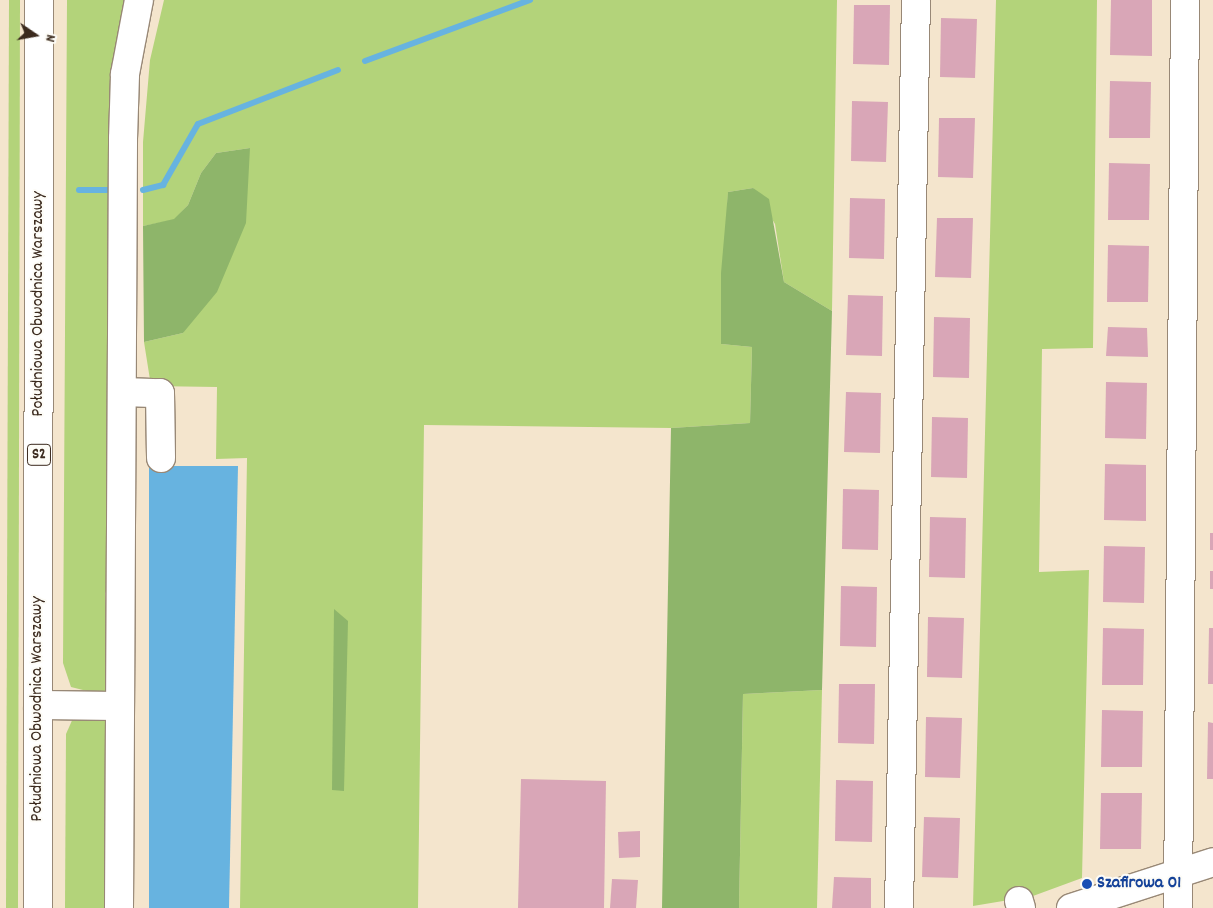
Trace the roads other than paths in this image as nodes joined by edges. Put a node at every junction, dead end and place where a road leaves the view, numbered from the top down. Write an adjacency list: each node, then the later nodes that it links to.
1 (39, 0): 7 (main road, Południowa Obwodnica Warszawy / S2)
2 (139, 0): 5 (main road)
3 (916, 0): 13 (main road)
4 (1186, 0): 10 (main road)
5 (123, 392): 6 (main road); 8 (main road)
6 (160, 458)
7 (38, 706): 8 (main road); 11 (main road, Południowa Obwodnica Warszawy / S2)
8 (120, 706): 12 (main road)
9 (1213, 862): 10 (main road)
10 (1175, 875): 14 (main road); 15 (main road)
11 (38, 908)
12 (119, 908)
13 (899, 908)
14 (1070, 908)
15 (1178, 908)

